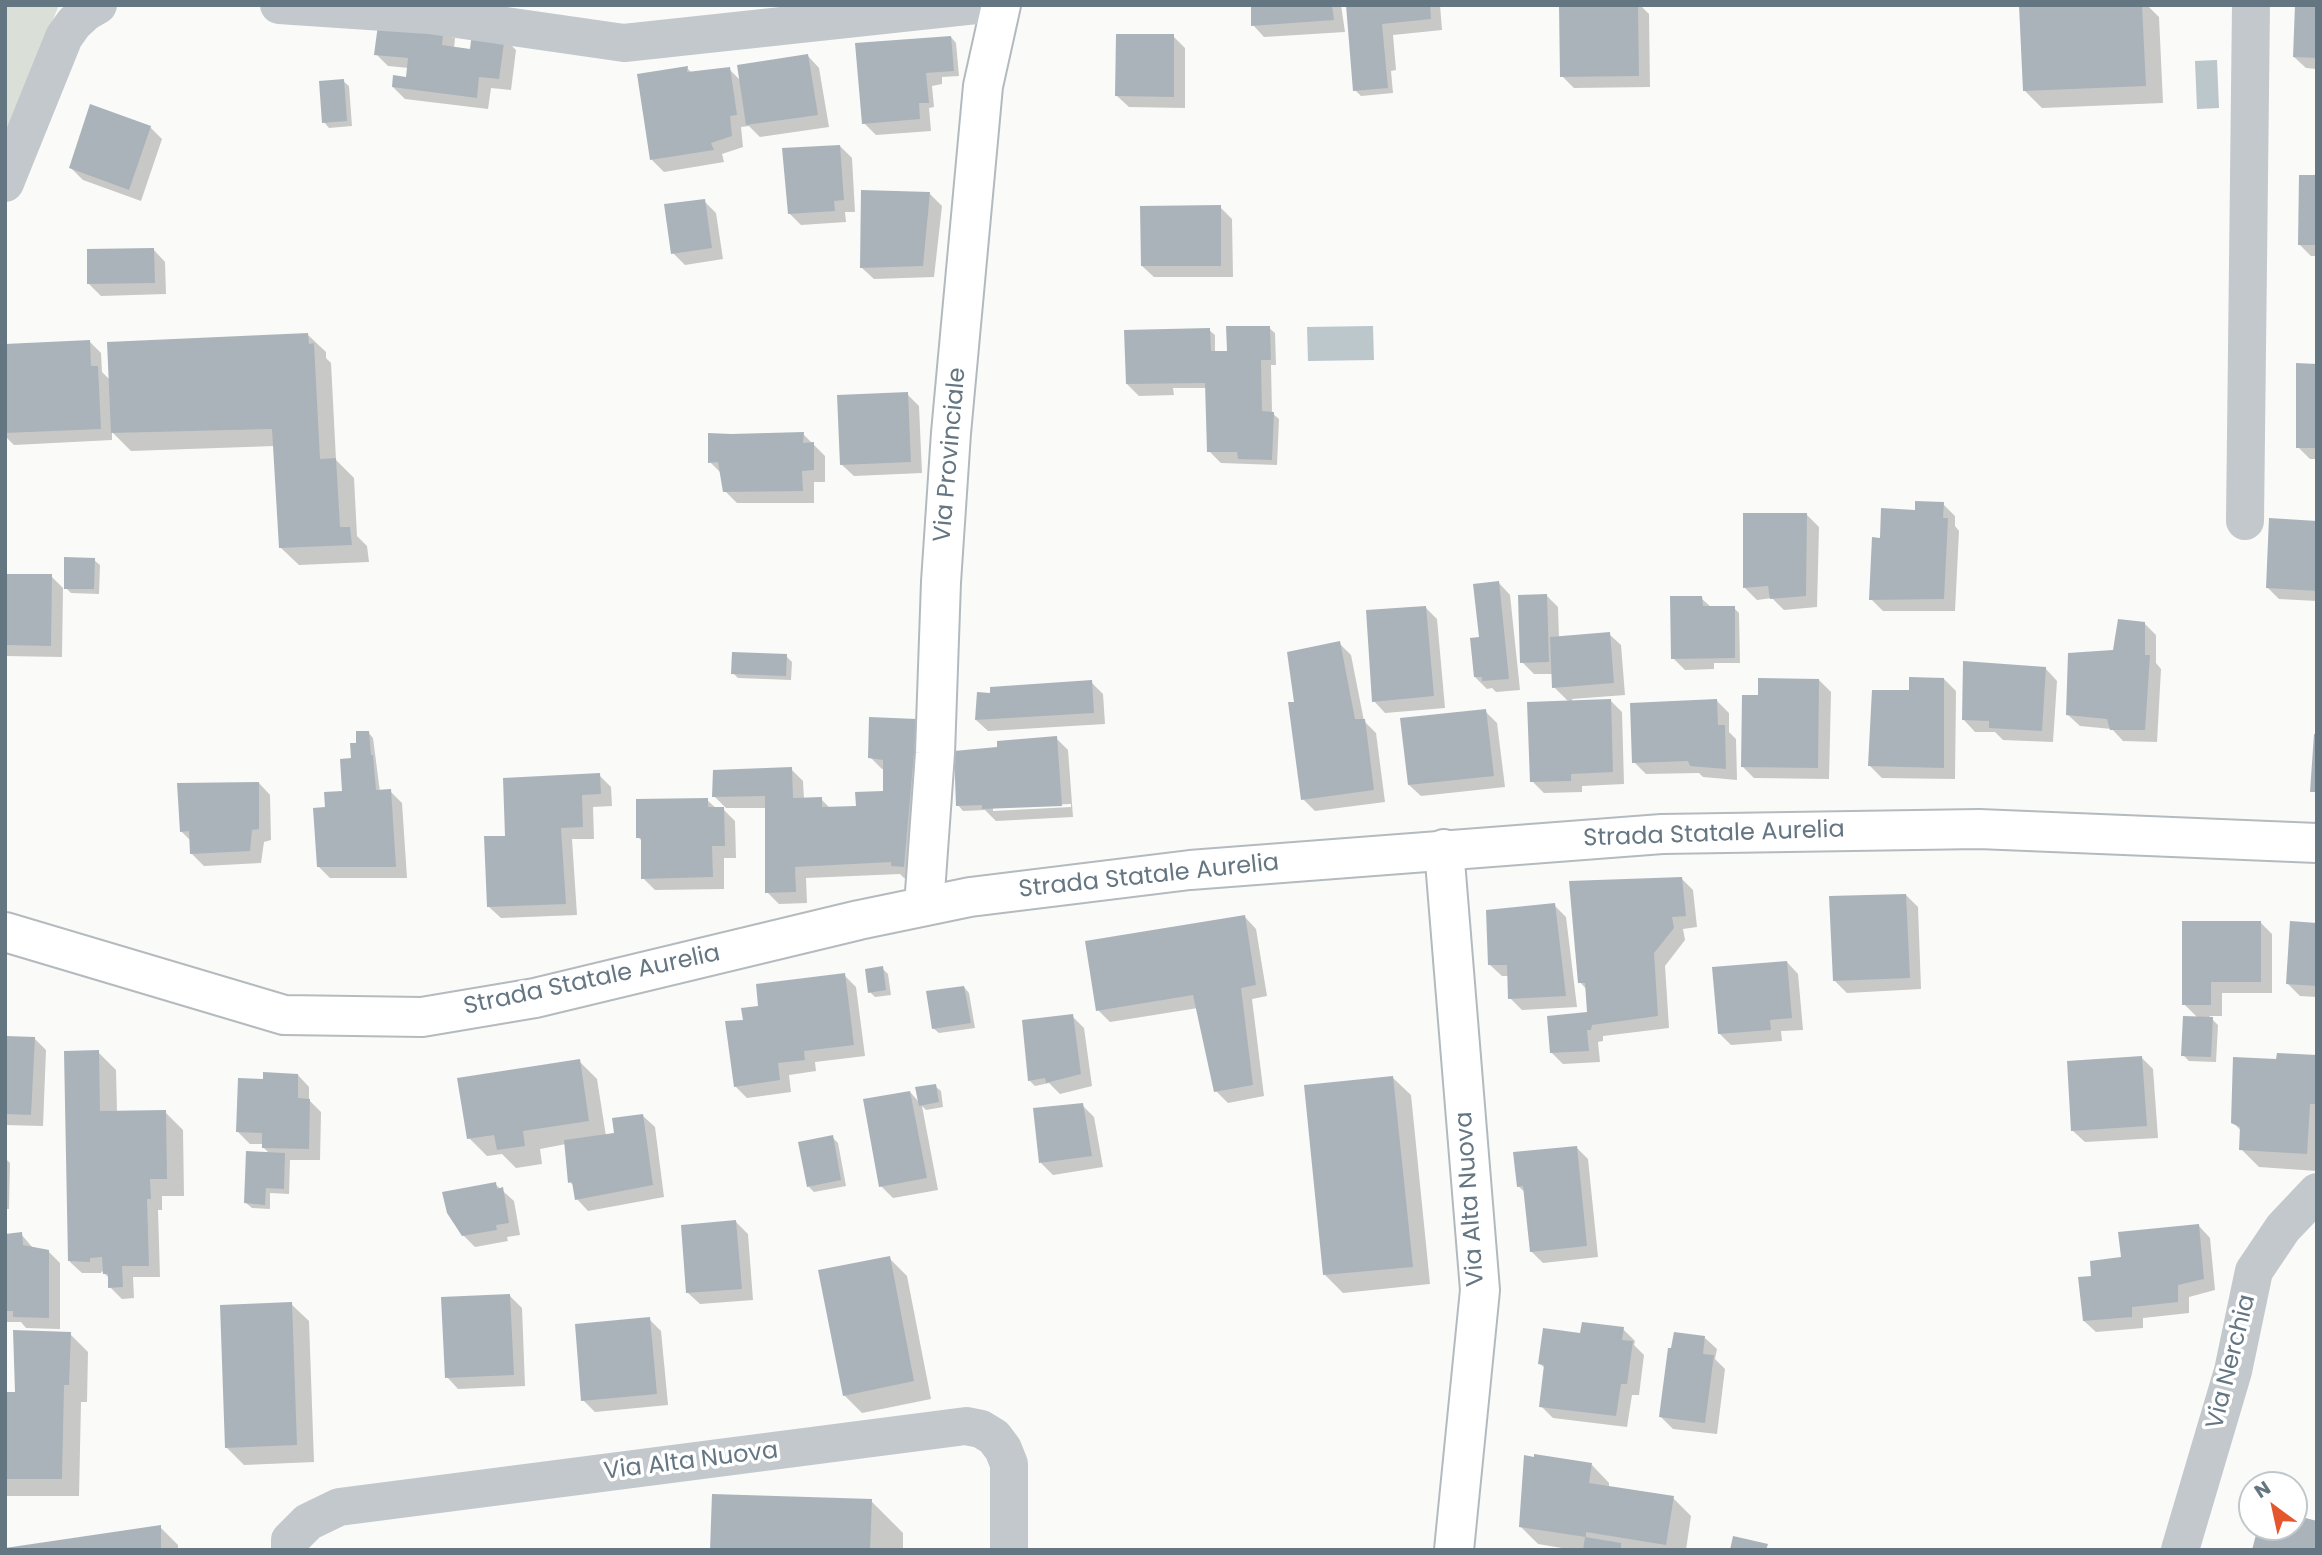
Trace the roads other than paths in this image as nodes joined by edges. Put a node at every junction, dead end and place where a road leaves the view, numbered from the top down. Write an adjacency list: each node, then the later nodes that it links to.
1 (98, 5): 7 (street)
2 (279, 5): 6 (street)
3 (976, 5): 6 (street)
4 (1000, 5): 11 (main road, Via Provinciale)
5 (2251, 5): 8 (street)
6 (429, 10)
7 (5, 183)
8 (2245, 521)
9 (2317, 843): 10 (main road, Strada Statale Aurelia)
10 (1444, 849): 11 (main road, Strada Statale Aurelia); 16 (main road, Via Alta Nuova)
11 (925, 906): 12 (main road, Strada Statale Aurelia)
12 (5, 932)
13 (2317, 1192): 17 (street, Via Nerchia)
14 (290, 1550): 15 (street, Via Alta Nuova)
15 (1009, 1550)
16 (1454, 1550)
17 (2180, 1550)

